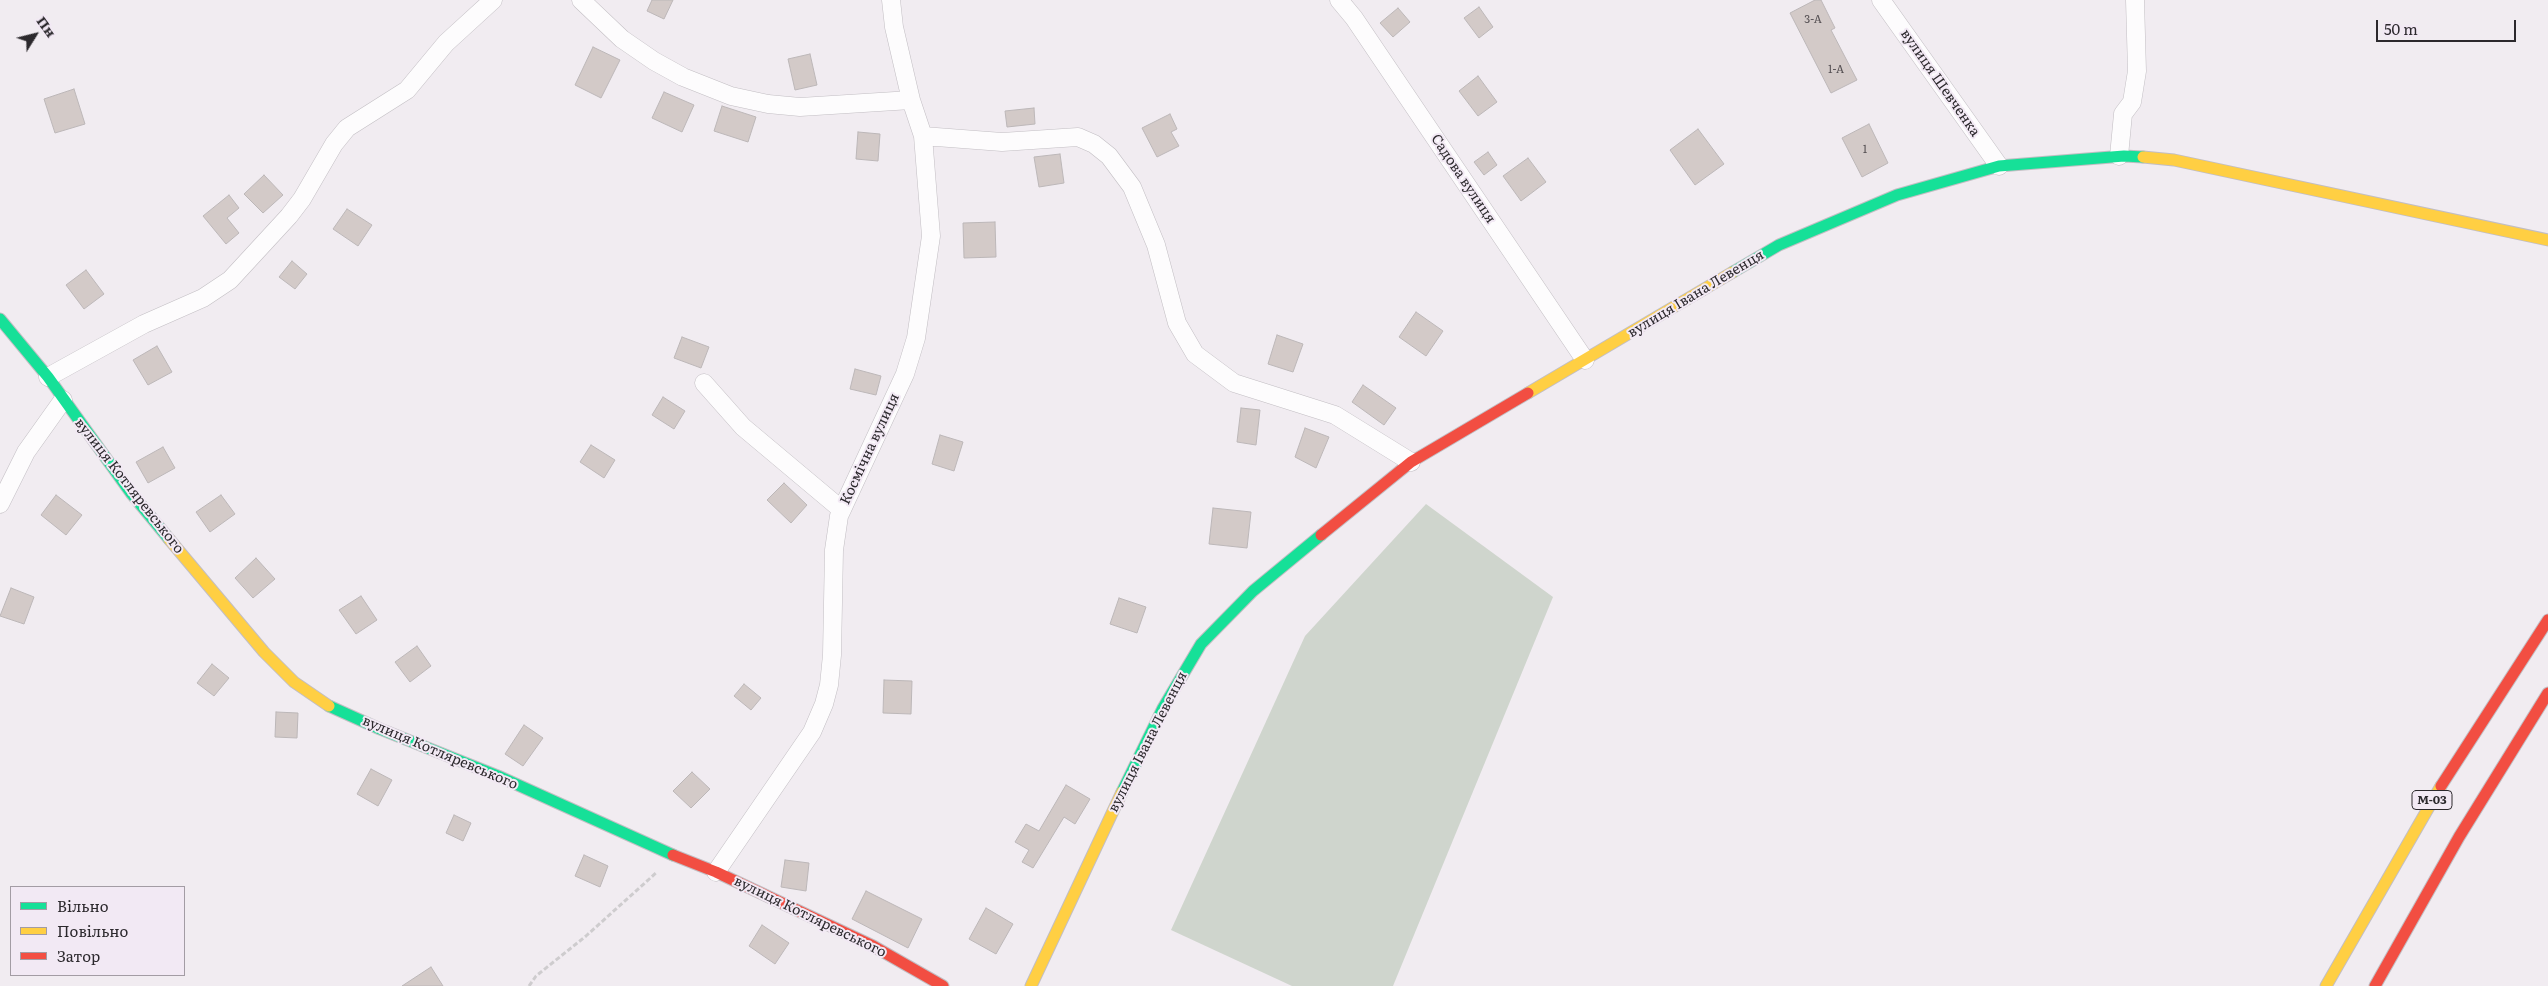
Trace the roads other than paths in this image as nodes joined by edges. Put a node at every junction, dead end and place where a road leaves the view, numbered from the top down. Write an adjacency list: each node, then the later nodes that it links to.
1 (494, 0): 14 (street)
2 (581, 0): 7 (street)
3 (890, 0): 7 (street, Космічна вулиця)
4 (1339, 0): 13 (street, Садова вулиця)
5 (1880, 0): 10 (street, вулиця Шевченка)
6 (2135, 0): 9 (street)
7 (911, 100): 8 (street, Космічна вулиця)
8 (924, 136): 17 (street); 19 (street, Космічна вулиця)
9 (2119, 156): 10 (main road, вулиця Івана Левенця); 11 (main road, вулиця Івана Левенця)
10 (1998, 166): 13 (main road, вулиця Івана Левенця)
11 (2548, 240)
12 (0, 319): 14 (main road, вулиця Котляревського)
13 (1585, 360): 17 (main road, вулиця Івана Левенця)
14 (48, 377): 16 (main road, вулиця Котляревського)
15 (704, 383): 19 (street)
16 (63, 400): 18 (street); 22 (main road, вулиця Котляревського)
17 (1411, 462): 24 (main road, вулиця Івана Левенця)
18 (0, 504)
19 (842, 510): 22 (street, Космічна вулиця)
20 (2548, 620): 25 (main road, М-03)
21 (2548, 693): 26 (main road, М-03)
22 (716, 872): 23 (main road, вулиця Котляревського)
23 (943, 986)
24 (1032, 986)
25 (2326, 986)
26 (2375, 986)

